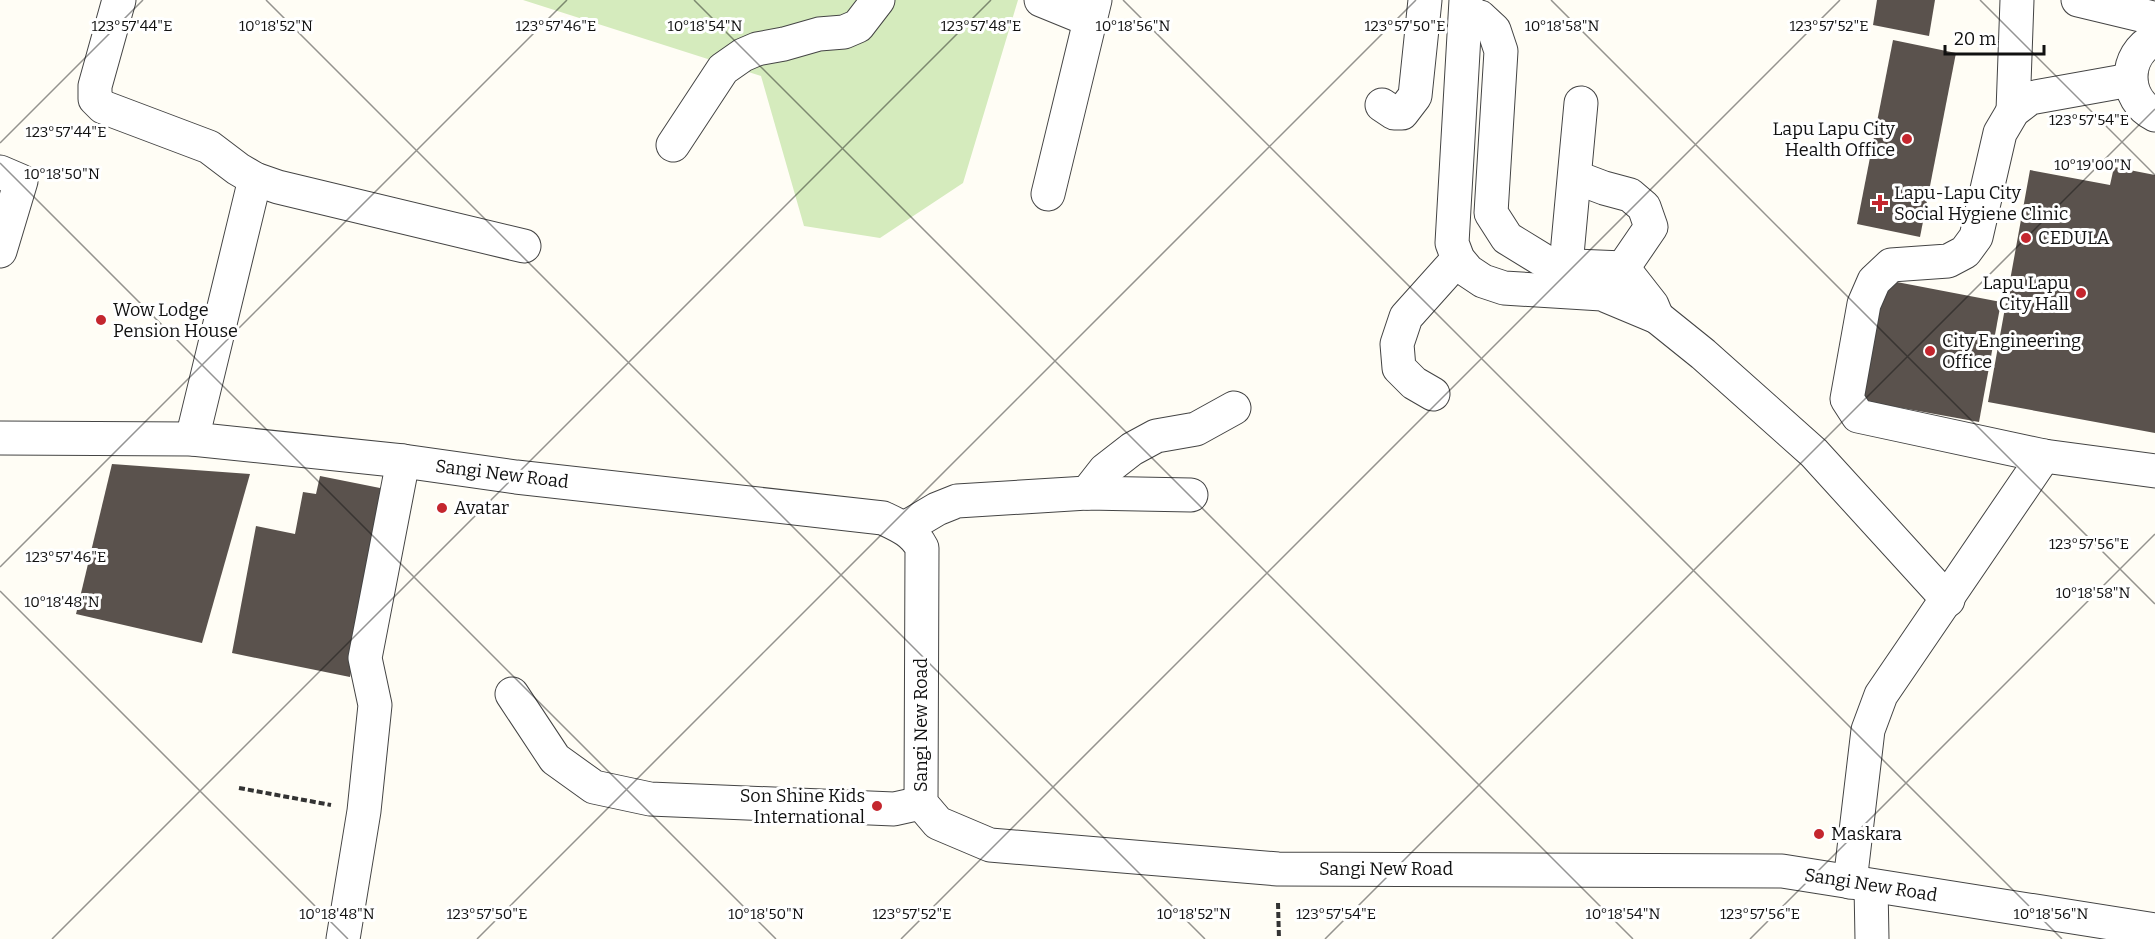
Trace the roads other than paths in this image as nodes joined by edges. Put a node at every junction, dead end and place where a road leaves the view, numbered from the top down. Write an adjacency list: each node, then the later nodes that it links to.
1 (119, 0): 18 (street)
2 (878, 0): 15 (street)
3 (1041, 0): 8 (street)
4 (1425, 0): 12 (street)
5 (2017, 0): 13 (street)
6 (2078, 0): 9 (street)
7 (1466, 8): 22 (street); 24 (street)
8 (1092, 10): 19 (street)
9 (2154, 26): 10 (street)
10 (2130, 80): 13 (street); 14 (street)
11 (1581, 103): 17 (street)
12 (1382, 105)
13 (2013, 111): 30 (street)
14 (2155, 115)
15 (673, 145)
16 (0, 172): 21 (street)
17 (1575, 177): 23 (street); 24 (street)
18 (255, 179): 20 (street); 29 (street)
19 (1048, 194)
20 (524, 246)
21 (0, 251)
22 (1458, 259): 24 (street); 26 (street)
23 (1623, 268): 24 (street); 25 (street)
24 (1565, 278): 25 (street)
25 (1657, 317): 36 (street)
26 (1433, 394)
27 (1234, 408): 33 (street)
28 (0, 438): 29 (street, Sangi New Road)
29 (192, 439): 31 (street, Sangi New Road)
30 (2044, 456): 32 (street); 36 (street)
31 (403, 461): 35 (street, Sangi New Road); 41 (street)
32 (2155, 471)
33 (1087, 493): 34 (street); 35 (street)
34 (1191, 495)
35 (904, 528): 38 (street, Sangi New Road)
36 (1948, 600): 39 (street)
37 (512, 694): 38 (street)
38 (921, 803): 39 (street, Sangi New Road)
39 (1861, 884): 40 (street, Sangi New Road); 42 (street)
40 (2155, 930)
41 (343, 939)
42 (1872, 939)

